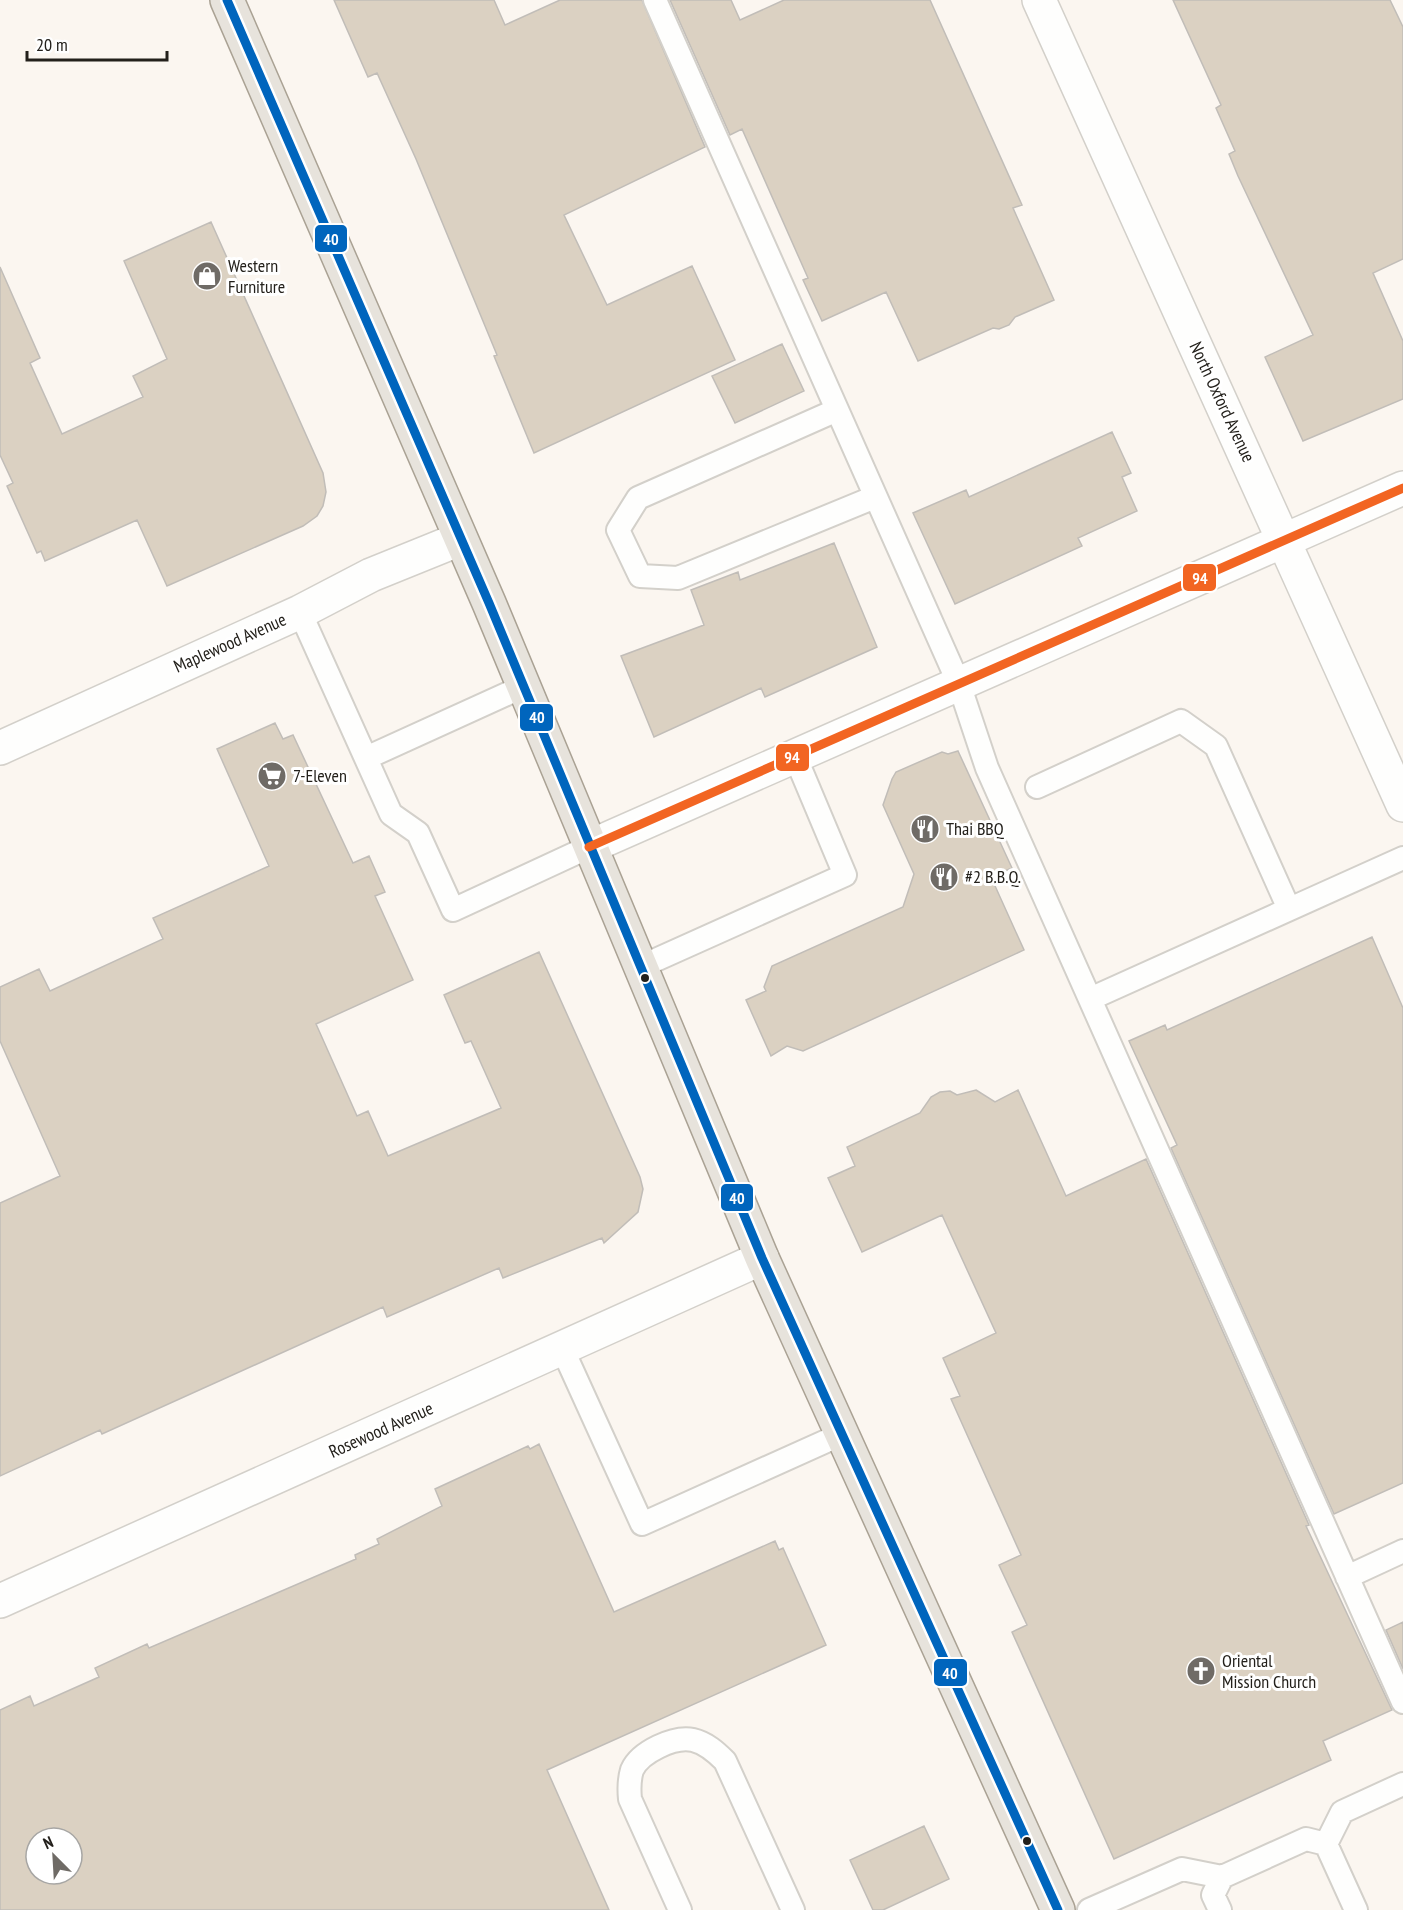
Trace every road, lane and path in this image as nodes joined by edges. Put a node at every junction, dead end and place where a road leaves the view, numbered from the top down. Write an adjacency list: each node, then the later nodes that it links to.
1 (227, 0): 7 (main road)
2 (655, 0): 4 (lane)
3 (1039, 0): 8 (street, North Oxford Avenue)
4 (837, 410): 6 (lane); 6 (lane)
5 (1403, 488): 8 (street)
6 (875, 497): 10 (lane)
7 (460, 539): 9 (street, Maplewood Avenue); 11 (main road)
8 (1285, 541): 10 (street); 16 (street, North Oxford Avenue)
9 (300, 612): 12 (street, Maplewood Avenue); 14 (lane)
10 (959, 684): 13 (street); 21 (lane)
11 (522, 687): 14 (lane); 17 (main road)
12 (0, 748)
13 (795, 756): 17 (street); 20 (lane)
14 (366, 758): 17 (lane)
15 (1037, 787): 19 (lane)
16 (1403, 805)
17 (589, 847): 20 (main road)
18 (1403, 858): 19 (lane)
19 (1289, 909): 21 (lane)
20 (640, 966): 22 (main road)
21 (1090, 999): 26 (lane)
22 (762, 1258): 23 (street, Rosewood Avenue); 24 (main road)
23 (562, 1348): 24 (lane); 27 (street, Rosewood Avenue)
24 (842, 1434): 34 (main road)
25 (1403, 1551): 26 (lane)
26 (1347, 1576): 28 (lane)
27 (0, 1601)
28 (1403, 1702)
29 (1403, 1784): 30 (lane)
30 (1326, 1844): 31 (lane); 37 (lane)
31 (1222, 1877): 35 (lane); 36 (lane)
32 (680, 1910): 33 (lane)
33 (793, 1910)
34 (1058, 1910)
35 (1089, 1910)
36 (1220, 1910)
37 (1356, 1910)

